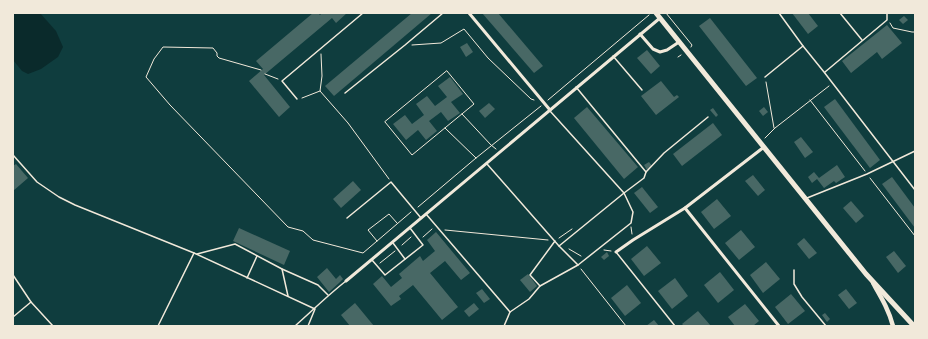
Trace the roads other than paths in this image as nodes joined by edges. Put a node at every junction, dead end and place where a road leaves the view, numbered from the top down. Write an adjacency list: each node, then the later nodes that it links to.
1 (363, 13): 19 (lane)
2 (443, 13): 18 (lane)
3 (469, 13): 20 (street)
4 (656, 13): 8 (main road)
5 (778, 13): 12 (lane)
6 (840, 13): 10 (lane)
7 (887, 13): 10 (lane)
8 (660, 18): 9 (street); 11 (main road)
9 (640, 34): 11 (street); 13 (street)
10 (862, 40): 14 (lane)
11 (679, 42): 22 (main road)
12 (802, 46): 14 (lane); 15 (lane)
13 (613, 56): 16 (street); 17 (lane)
14 (824, 72): 25 (lane)
15 (764, 77)
16 (576, 88): 20 (street); 27 (lane)
17 (642, 90)
18 (345, 93)
19 (297, 99)
20 (550, 110): 26 (street); 29 (lane)
21 (708, 117): 27 (lane)
22 (764, 147): 30 (main road); 31 (street)
23 (915, 151): 25 (lane)
24 (13, 155): 40 (lane)
25 (893, 162): 28 (lane); 30 (lane)
26 (487, 163): 32 (street); 36 (lane)
27 (646, 172): 29 (lane)
28 (915, 190)
29 (624, 193): 38 (lane); 45 (lane)
30 (806, 198): 48 (main road)
31 (685, 208): 39 (street); 66 (street)
32 (426, 214): 34 (street); 57 (lane)
33 (347, 218): 34 (lane)
34 (421, 218): 35 (street)
35 (410, 228): 37 (street); 43 (lane)
36 (555, 241): 38 (lane); 52 (lane)
37 (392, 243): 43 (lane); 44 (street)
38 (559, 246): 45 (lane)
39 (616, 252): 65 (lane)
40 (194, 253): 41 (lane); 61 (lane)
41 (197, 254): 42 (lane); 50 (lane)
42 (257, 256): 46 (lane); 50 (lane)
43 (405, 259): 44 (lane)
44 (372, 260): 51 (street)
45 (578, 265): 52 (lane)
46 (282, 269): 53 (lane); 54 (lane)
47 (794, 270): 67 (lane)
48 (866, 274): 59 (main road); 68 (main road)
49 (13, 275): 55 (lane)
50 (247, 278): 54 (lane)
51 (346, 282): 53 (lane)
52 (540, 286): 57 (lane)
53 (328, 296): 56 (lane)
54 (288, 297): 56 (lane)
55 (32, 302): 58 (lane); 60 (lane)
56 (315, 309): 62 (lane); 63 (lane)
57 (510, 312): 64 (lane)
58 (13, 317)
59 (912, 324)
60 (54, 326)
61 (158, 326)
62 (295, 326)
63 (308, 326)
64 (504, 326)
65 (675, 326)
66 (779, 326)
67 (826, 326)
68 (893, 326)

